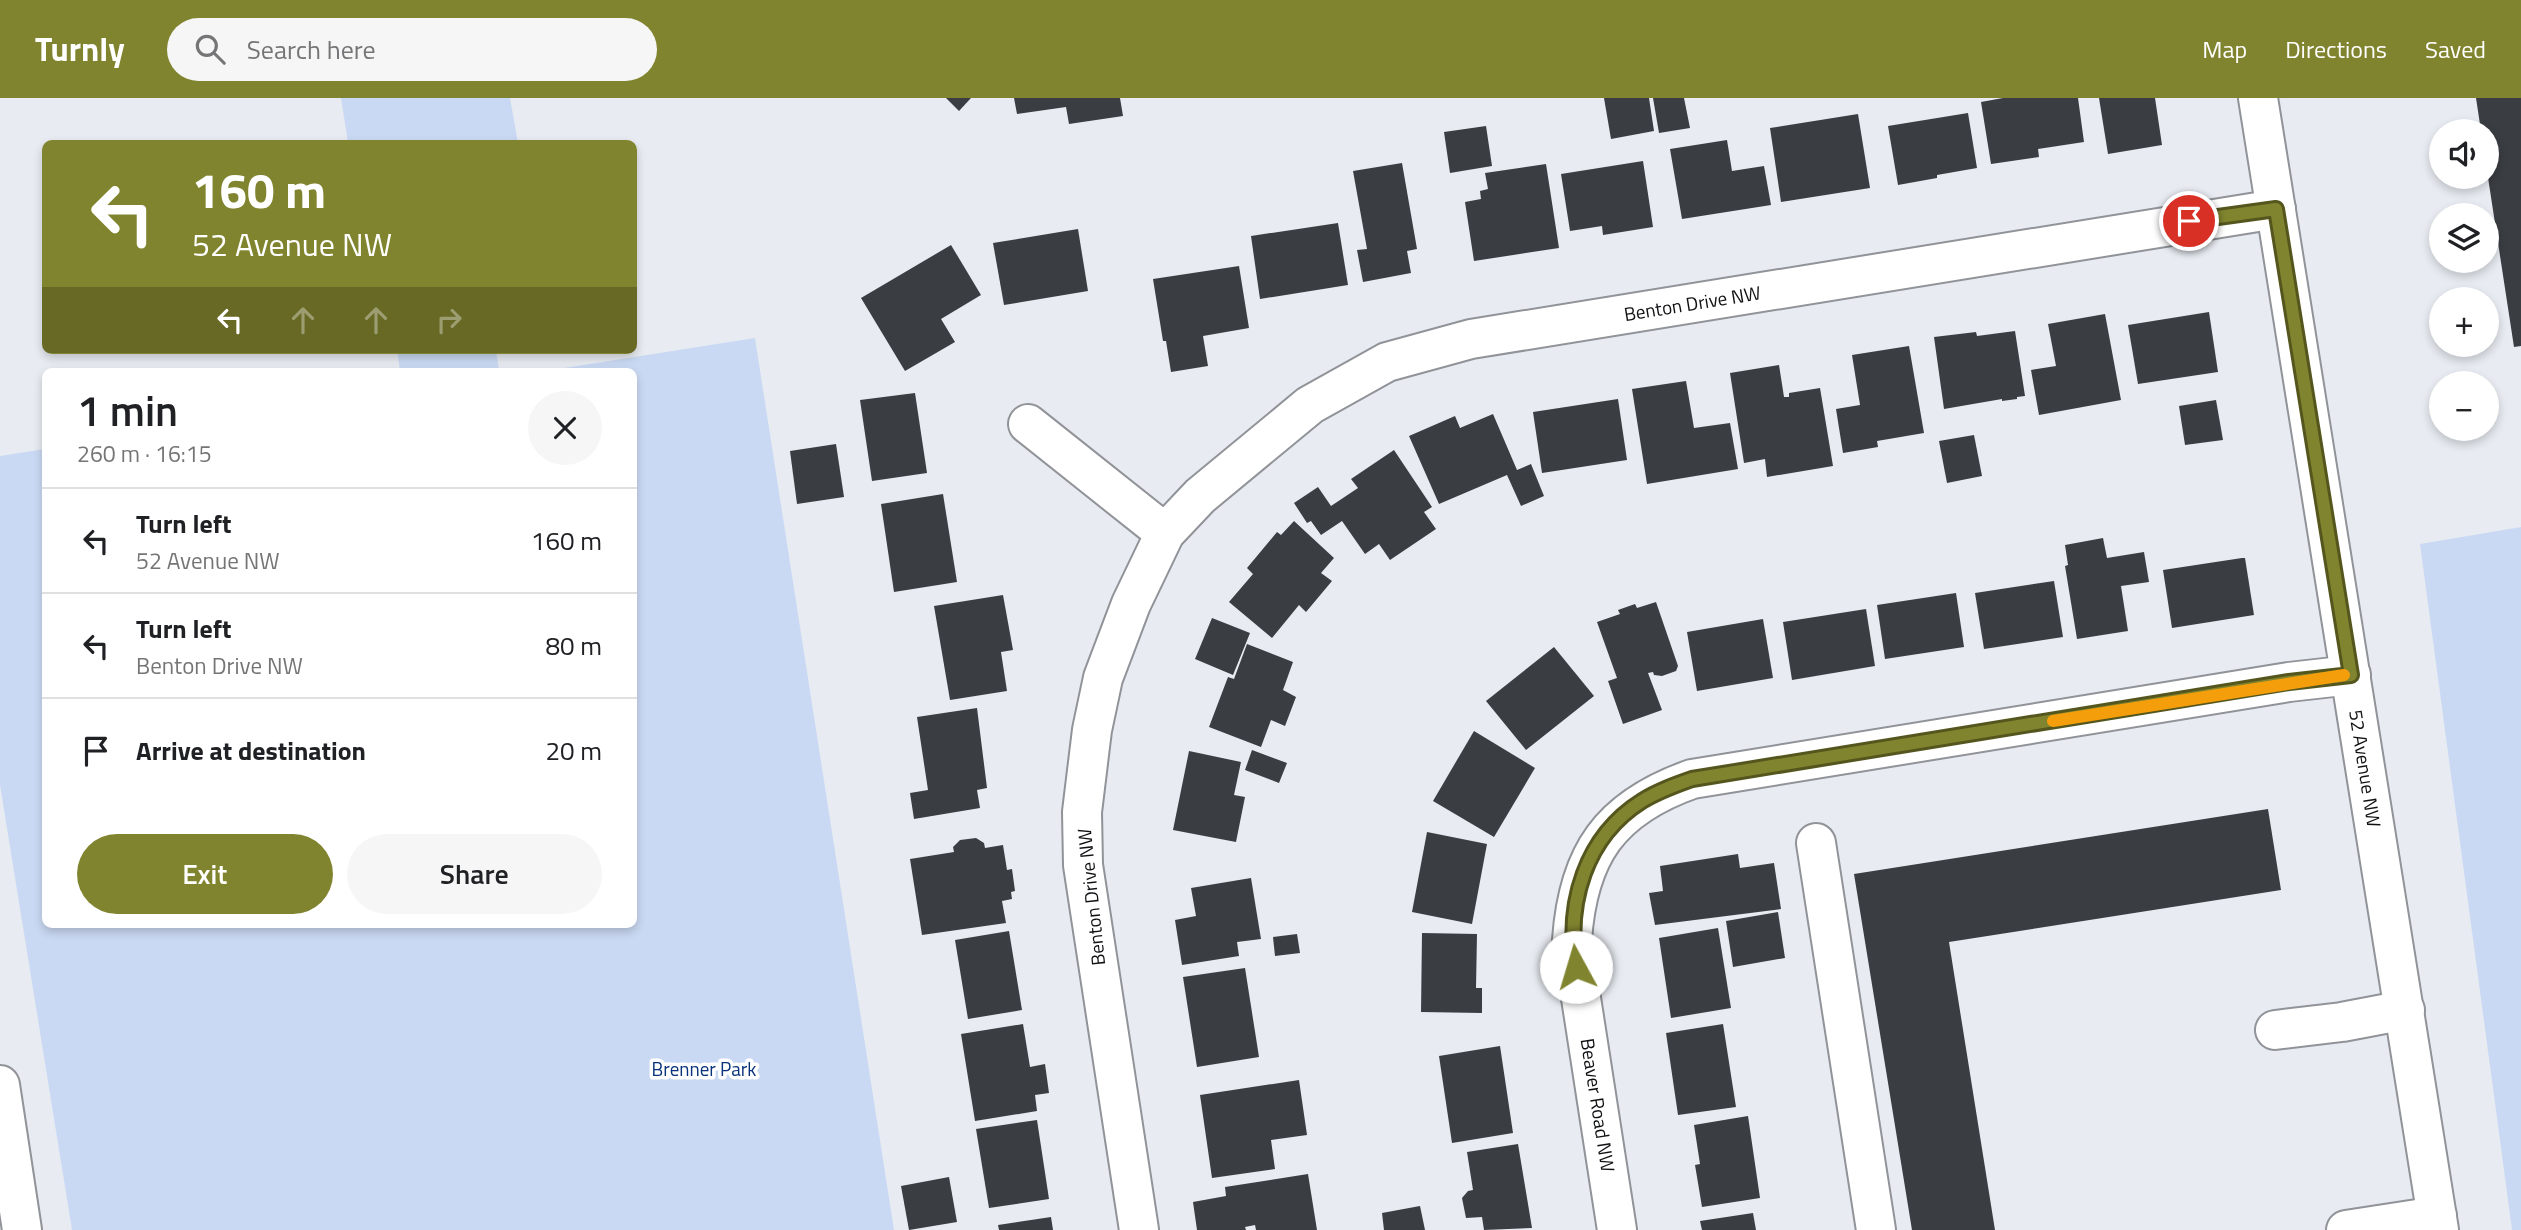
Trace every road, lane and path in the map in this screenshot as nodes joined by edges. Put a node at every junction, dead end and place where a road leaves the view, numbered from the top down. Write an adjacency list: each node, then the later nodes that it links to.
1 (2258, 98): 2 (street, 52 Avenue NW)
2 (2276, 209): 4 (street, Benton Drive NW); 5 (street, 52 Avenue NW)
3 (1028, 424): 4 (street)
4 (1165, 533): 12 (street, Benton Drive NW)
5 (2351, 675): 7 (street, 52 Avenue NW); 13 (street, Beaver Road NW)
6 (1816, 844): 14 (street)
7 (2405, 1010): 8 (street); 10 (street, 52 Avenue NW)
8 (2276, 1030)
9 (0, 1085): 11 (street)
10 (2438, 1223): 15 (street)
11 (22, 1230)
12 (1139, 1230)
13 (1617, 1230)
14 (1876, 1230)
15 (2346, 1230)

